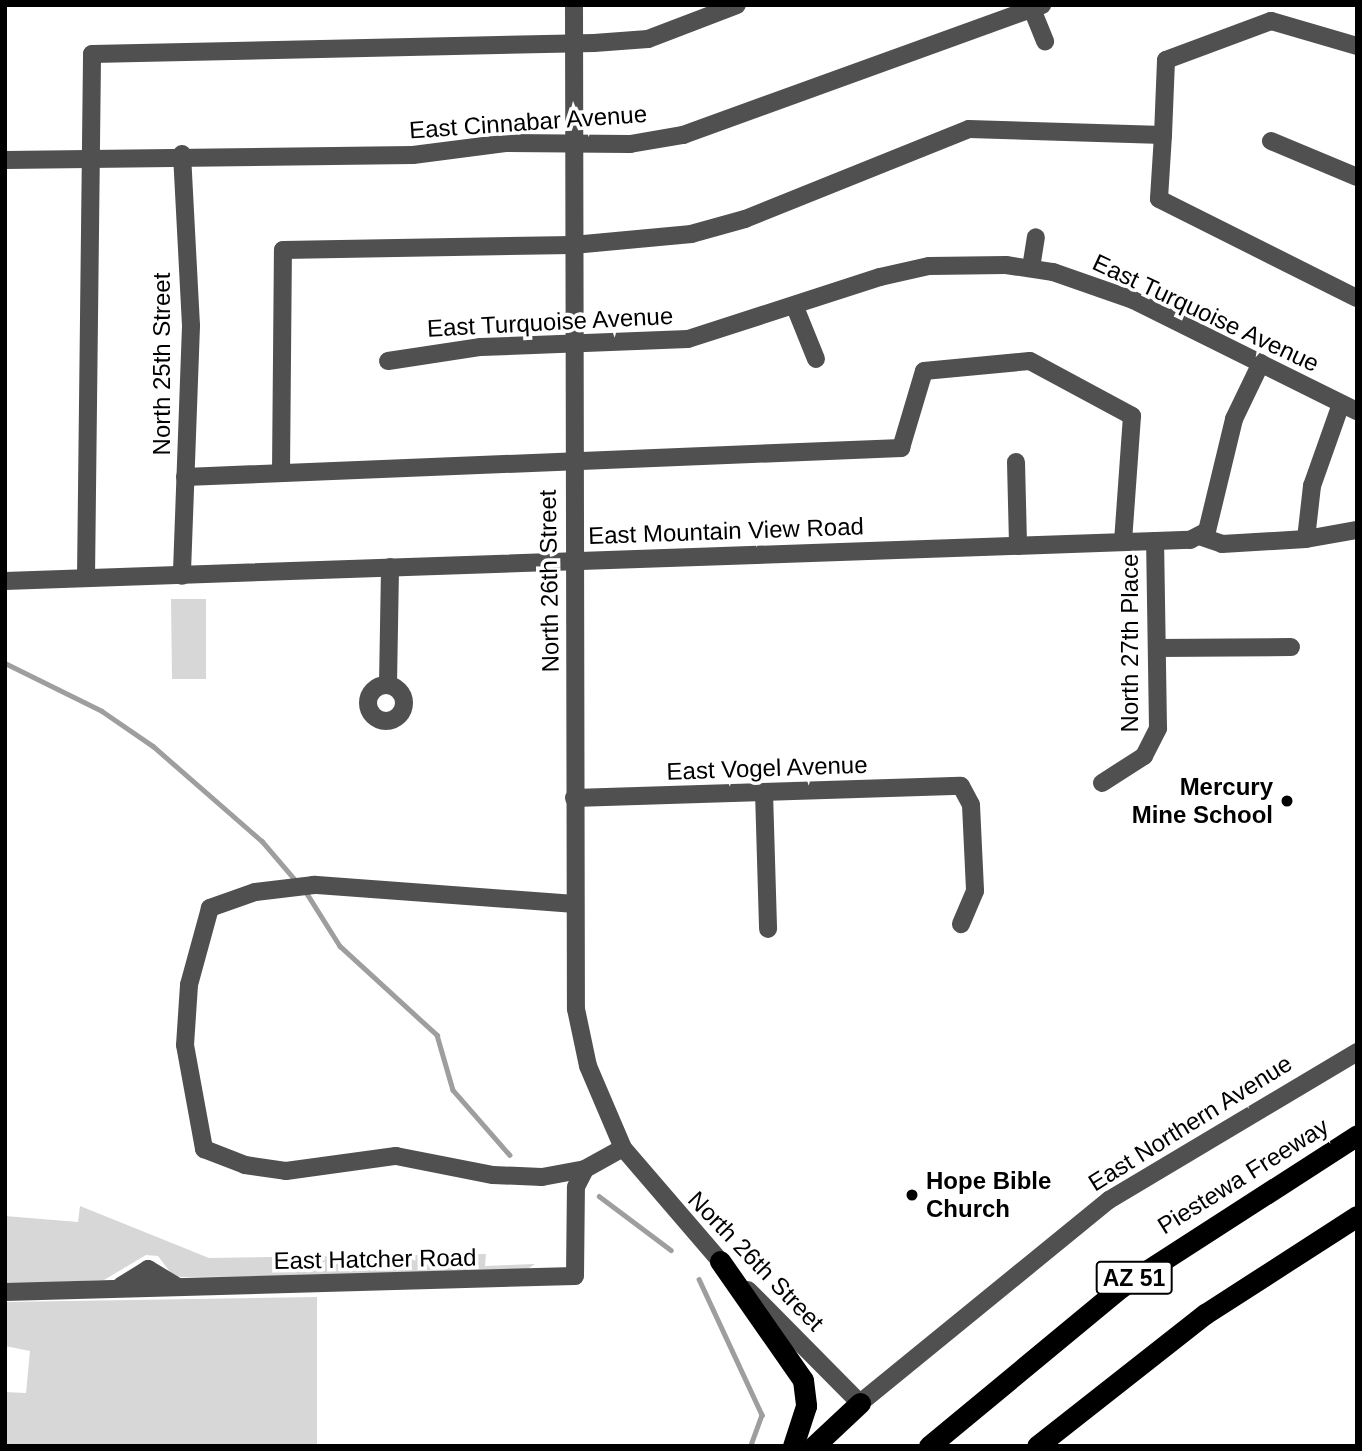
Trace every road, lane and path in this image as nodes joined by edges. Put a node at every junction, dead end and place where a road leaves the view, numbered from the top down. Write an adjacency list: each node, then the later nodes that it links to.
1 (574, 5): 5 (street, North 26th Street)
2 (737, 5): 5 (street)
3 (1037, 7): 4 (street, East Cinnabar Avenue); 9 (street, East Cinnabar Avenue)
4 (1045, 42)
5 (574, 44): 9 (street, North 26th Street); 11 (street)
6 (1357, 46): 7 (street)
7 (1163, 135): 15 (street); 17 (street)
8 (1271, 141): 13 (street)
9 (574, 142): 10 (street, East Cinnabar Avenue); 15 (street, North 26th Street)
10 (182, 154): 11 (street, East Cinnabar Avenue); 27 (street, North 25th Street)
11 (91, 156): 12 (street, East Cinnabar Avenue); 37 (street)
12 (5, 160)
13 (1357, 177)
14 (1036, 237): 16 (street)
15 (573, 246): 19 (street, North 26th Street); 26 (street)
16 (1031, 268): 18 (street, East Turquoise Avenue); 22 (street, East Turquoise Avenue)
17 (1357, 298)
18 (795, 307): 19 (street, East Turquoise Avenue); 20 (street)
19 (573, 345): 21 (street, East Turquoise Avenue); 24 (street, North 26th Street)
20 (816, 359)
21 (388, 361)
22 (1261, 363): 23 (street, East Turquoise Avenue); 29 (street)
23 (1349, 407): 30 (street)
24 (572, 460): 26 (street); 32 (street); 34 (street, North 26th Street)
25 (1016, 462): 33 (street)
26 (281, 472): 27 (street)
27 (186, 477): 36 (street, North 25th Street)
28 (1357, 530): 30 (street, North 27th Place)
29 (1202, 537): 30 (street, North 27th Place); 31 (street, North 27th Place)
30 (1306, 539)
31 (1155, 541): 32 (street, East Mountain View Road); 40 (street, North 27th Place)
32 (1123, 542): 33 (street, East Mountain View Road)
33 (1018, 546): 34 (street, East Mountain View Road)
34 (574, 561): 35 (street, East Mountain View Road); 44 (street, North 26th Street)
35 (390, 567): 36 (street, East Mountain View Road); 41 (street)
36 (182, 576): 37 (street, East Mountain View Road)
37 (86, 578): 38 (street, East Mountain View Road)
38 (5, 581)
39 (1291, 647): 40 (street)
40 (1157, 648): 42 (street, North 27th Place)
41 (388, 684)
42 (1102, 783)
43 (764, 792): 44 (street, East Vogel Avenue); 46 (street, East Vogel Avenue); 47 (street)
44 (574, 798): 45 (street, North 26th Street)
45 (575, 904): 50 (street, North 26th Street); 51 (street)
46 (961, 924)
47 (768, 929)
48 (1357, 1052): 55 (street, East Northern Avenue)
49 (1357, 1135): 58 (highway, Piestewa Freeway / AZ 51)
50 (623, 1148): 51 (street); 53 (street, North 26th Street)
51 (584, 1170): 54 (street, East Hatcher Road)
52 (1357, 1216): 59 (highway, AZ 51)
53 (720, 1261): 55 (street, North 26th Street); 56 (highway)
54 (5, 1292)
55 (860, 1403): 57 (highway)
56 (793, 1446)
57 (814, 1446)
58 (929, 1446)
59 (1037, 1446)

